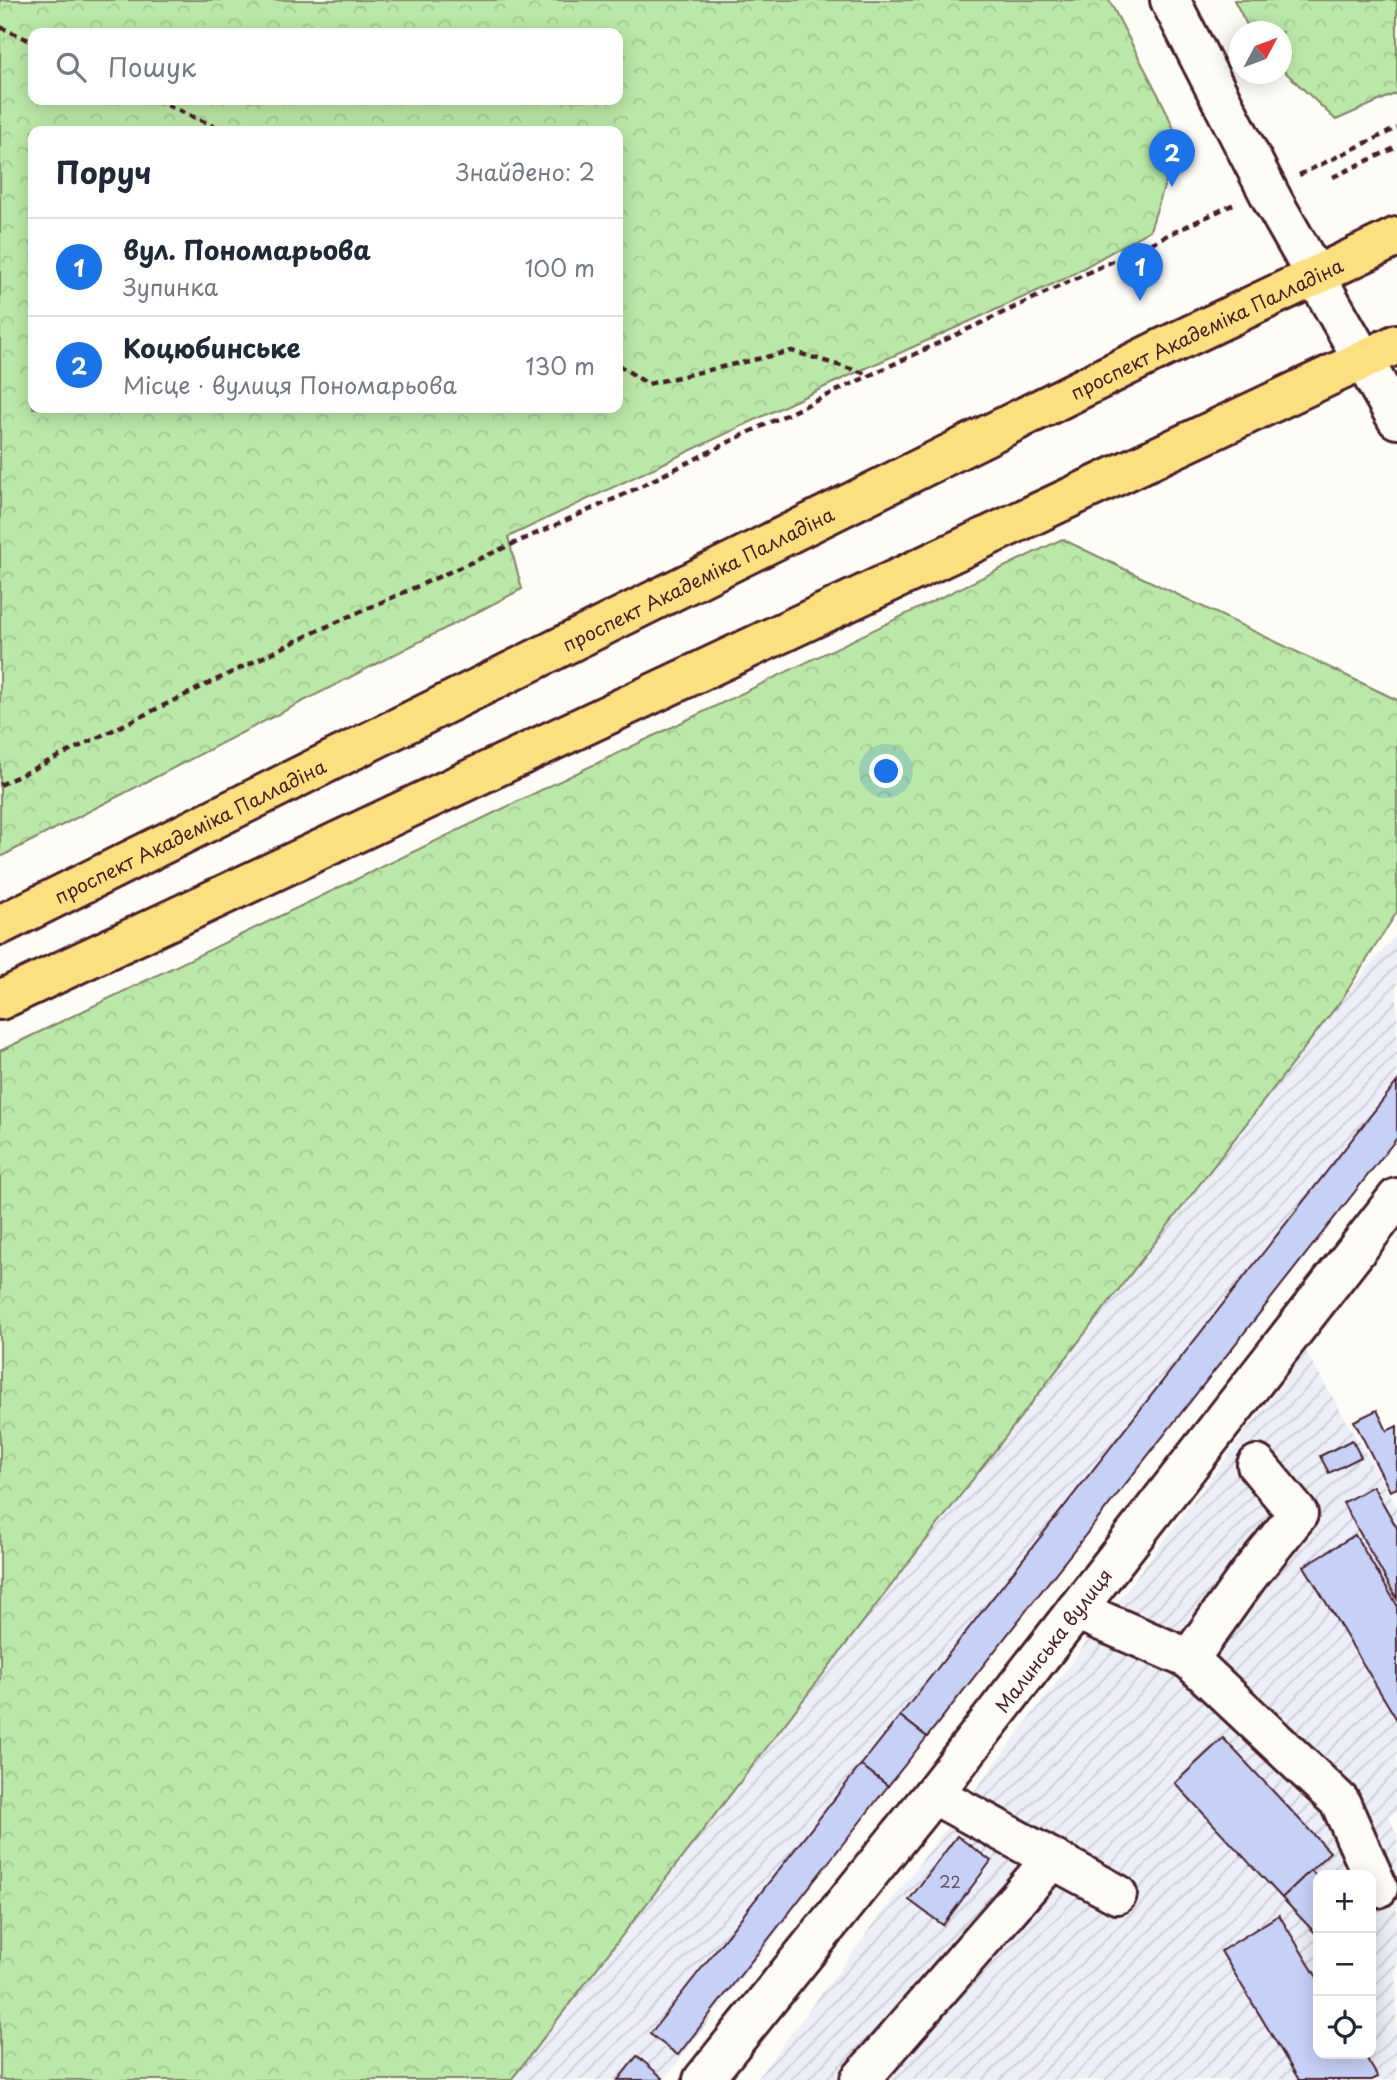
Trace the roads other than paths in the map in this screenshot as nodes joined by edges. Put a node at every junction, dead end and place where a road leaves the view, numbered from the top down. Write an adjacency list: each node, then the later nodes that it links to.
1 (1170, 0): 3 (street)
2 (1397, 237): 3 (highway, проспект Академіка Палладіна)
3 (1315, 276): 5 (street); 7 (highway, проспект Академіка Палладіна)
4 (1397, 344): 5 (highway)
5 (1363, 360): 6 (street); 8 (highway)
6 (1397, 419)
7 (0, 925)
8 (0, 1000)
9 (1397, 1198): 11 (street, Малинська вулиця)
10 (1257, 1465): 12 (street)
11 (1076, 1610): 12 (street); 13 (street, Малинська вулиця)
12 (1189, 1659): 15 (street)
13 (933, 1794): 14 (street); 17 (street, Малинська вулиця)
14 (1052, 1859): 16 (street); 18 (street)
15 (1378, 1888)
16 (1117, 1894)
17 (703, 2080)
18 (860, 2080)

